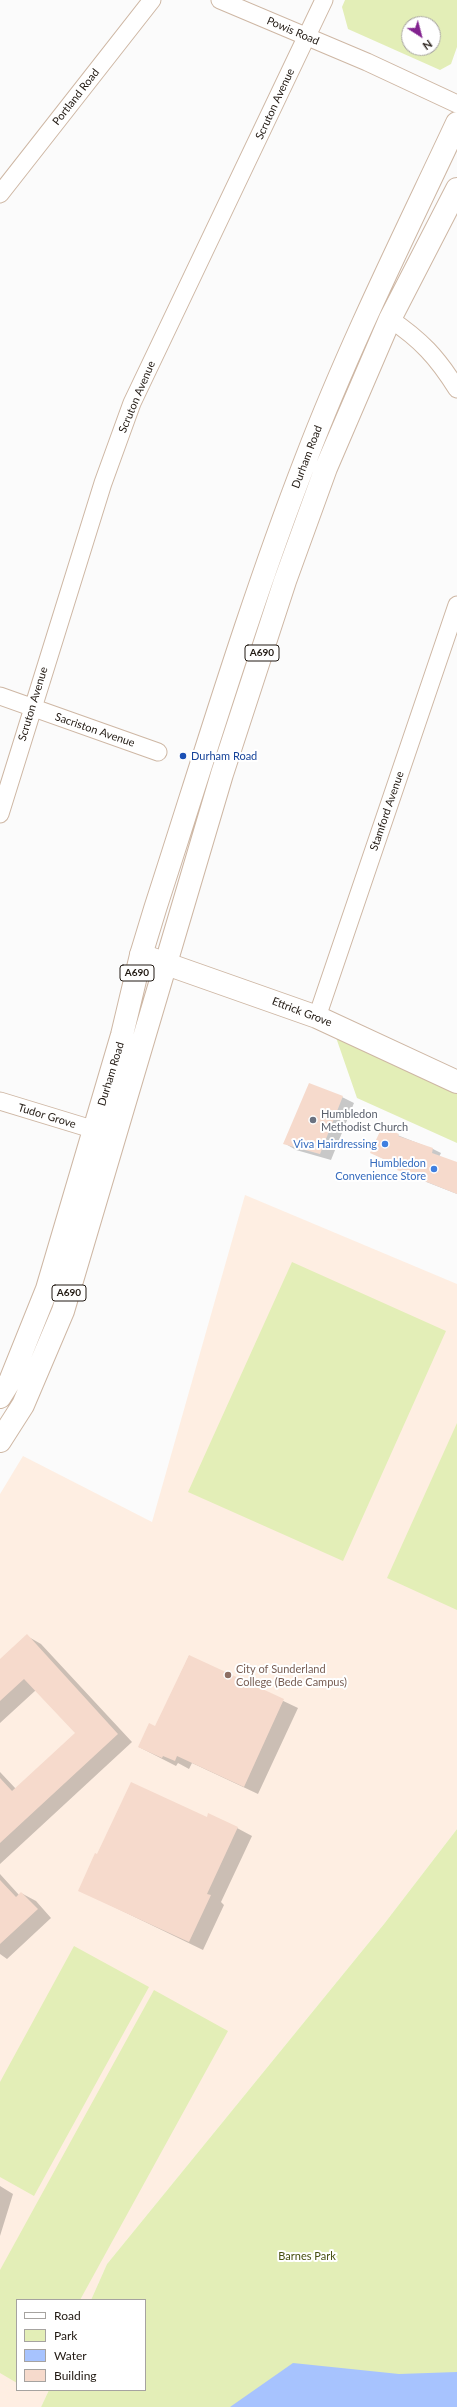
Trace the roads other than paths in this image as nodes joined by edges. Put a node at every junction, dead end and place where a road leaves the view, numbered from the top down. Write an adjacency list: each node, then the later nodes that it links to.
1 (152, 0): 8 (street, Portland Road)
2 (220, 0): 4 (street, Powis Road)
3 (324, 0): 4 (street, Scruton Avenue)
4 (307, 37): 5 (street, Powis Road); 13 (street, Scruton Avenue)
5 (457, 104)
6 (457, 123): 16 (main road, Durham Road / A690)
7 (457, 189): 9 (main road, Durham Road / A690)
8 (0, 194)
9 (390, 319): 10 (street); 17 (main road, Durham Road / A690)
10 (457, 389)
11 (457, 605): 18 (street, Stamford Avenue)
12 (0, 696): 13 (street, Sacriston Avenue)
13 (32, 708): 14 (street, Sacriston Avenue); 15 (street, Scruton Avenue)
14 (158, 752)
15 (0, 814)
16 (141, 955): 17 (main road, Ettrick Grove); 21 (main road, Durham Road / A690)
17 (165, 963): 18 (main road, Ettrick Grove); 22 (main road, Durham Road / A690)
18 (317, 1017): 19 (main road, Ettrick Grove)
19 (457, 1082)
20 (0, 1102): 21 (street, Tudor Grove)
21 (94, 1130): 22 (street, Tudor Grove); 23 (main road, Durham Road / A690)
22 (116, 1137): 24 (main road, Durham Road / A690)
23 (0, 1397)
24 (0, 1441)

